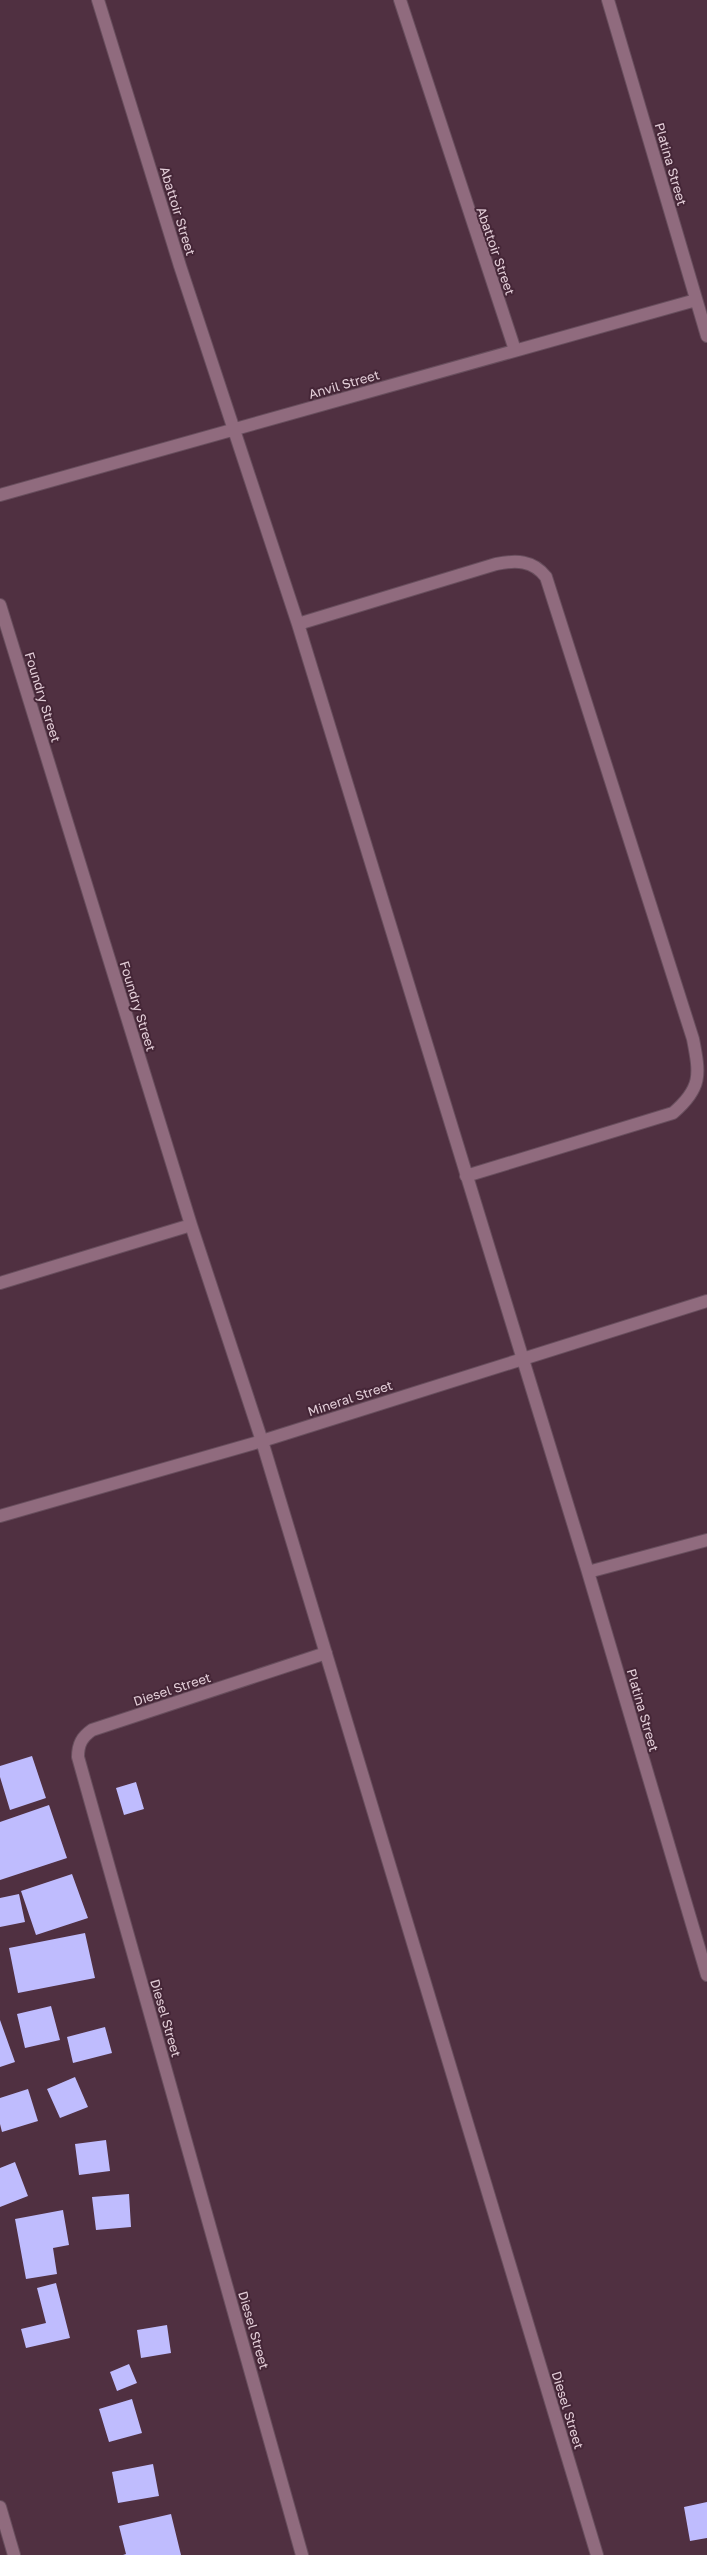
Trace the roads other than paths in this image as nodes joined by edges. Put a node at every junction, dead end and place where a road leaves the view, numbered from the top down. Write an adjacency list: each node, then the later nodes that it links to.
1 (98, 0): 7 (street, Abattoir Street)
2 (400, 0): 6 (street, Abattoir Street)
3 (608, 0): 4 (street, Platina Street)
4 (696, 300): 5 (street, Platina Street); 6 (street, Anvil Street)
5 (707, 336)
6 (515, 350): 7 (street, Anvil Street)
7 (235, 429): 8 (street, Anvil Street); 10 (street, Abattoir Street)
8 (0, 496)
9 (0, 605): 12 (street, Foundry Street)
10 (298, 624): 11 (street, Abattoir Street); 11 (street)
11 (466, 1176): 15 (street, Platina Street)
12 (190, 1225): 13 (street); 16 (street, Foundry Street)
13 (0, 1283)
14 (707, 1301): 15 (street, Mineral Street)
15 (522, 1358): 16 (street, Mineral Street); 19 (street, Platina Street)
16 (262, 1440): 17 (street, Mineral Street); 20 (street, Diesel Street)
17 (0, 1516)
18 (707, 1540): 19 (street)
19 (588, 1572): 21 (street, Platina Street)
20 (326, 1653): 24 (street, Diesel Street); 25 (street, Diesel Street)
21 (707, 1975)
22 (0, 2507): 23 (street)
23 (14, 2555)
24 (302, 2555)
25 (597, 2555)

